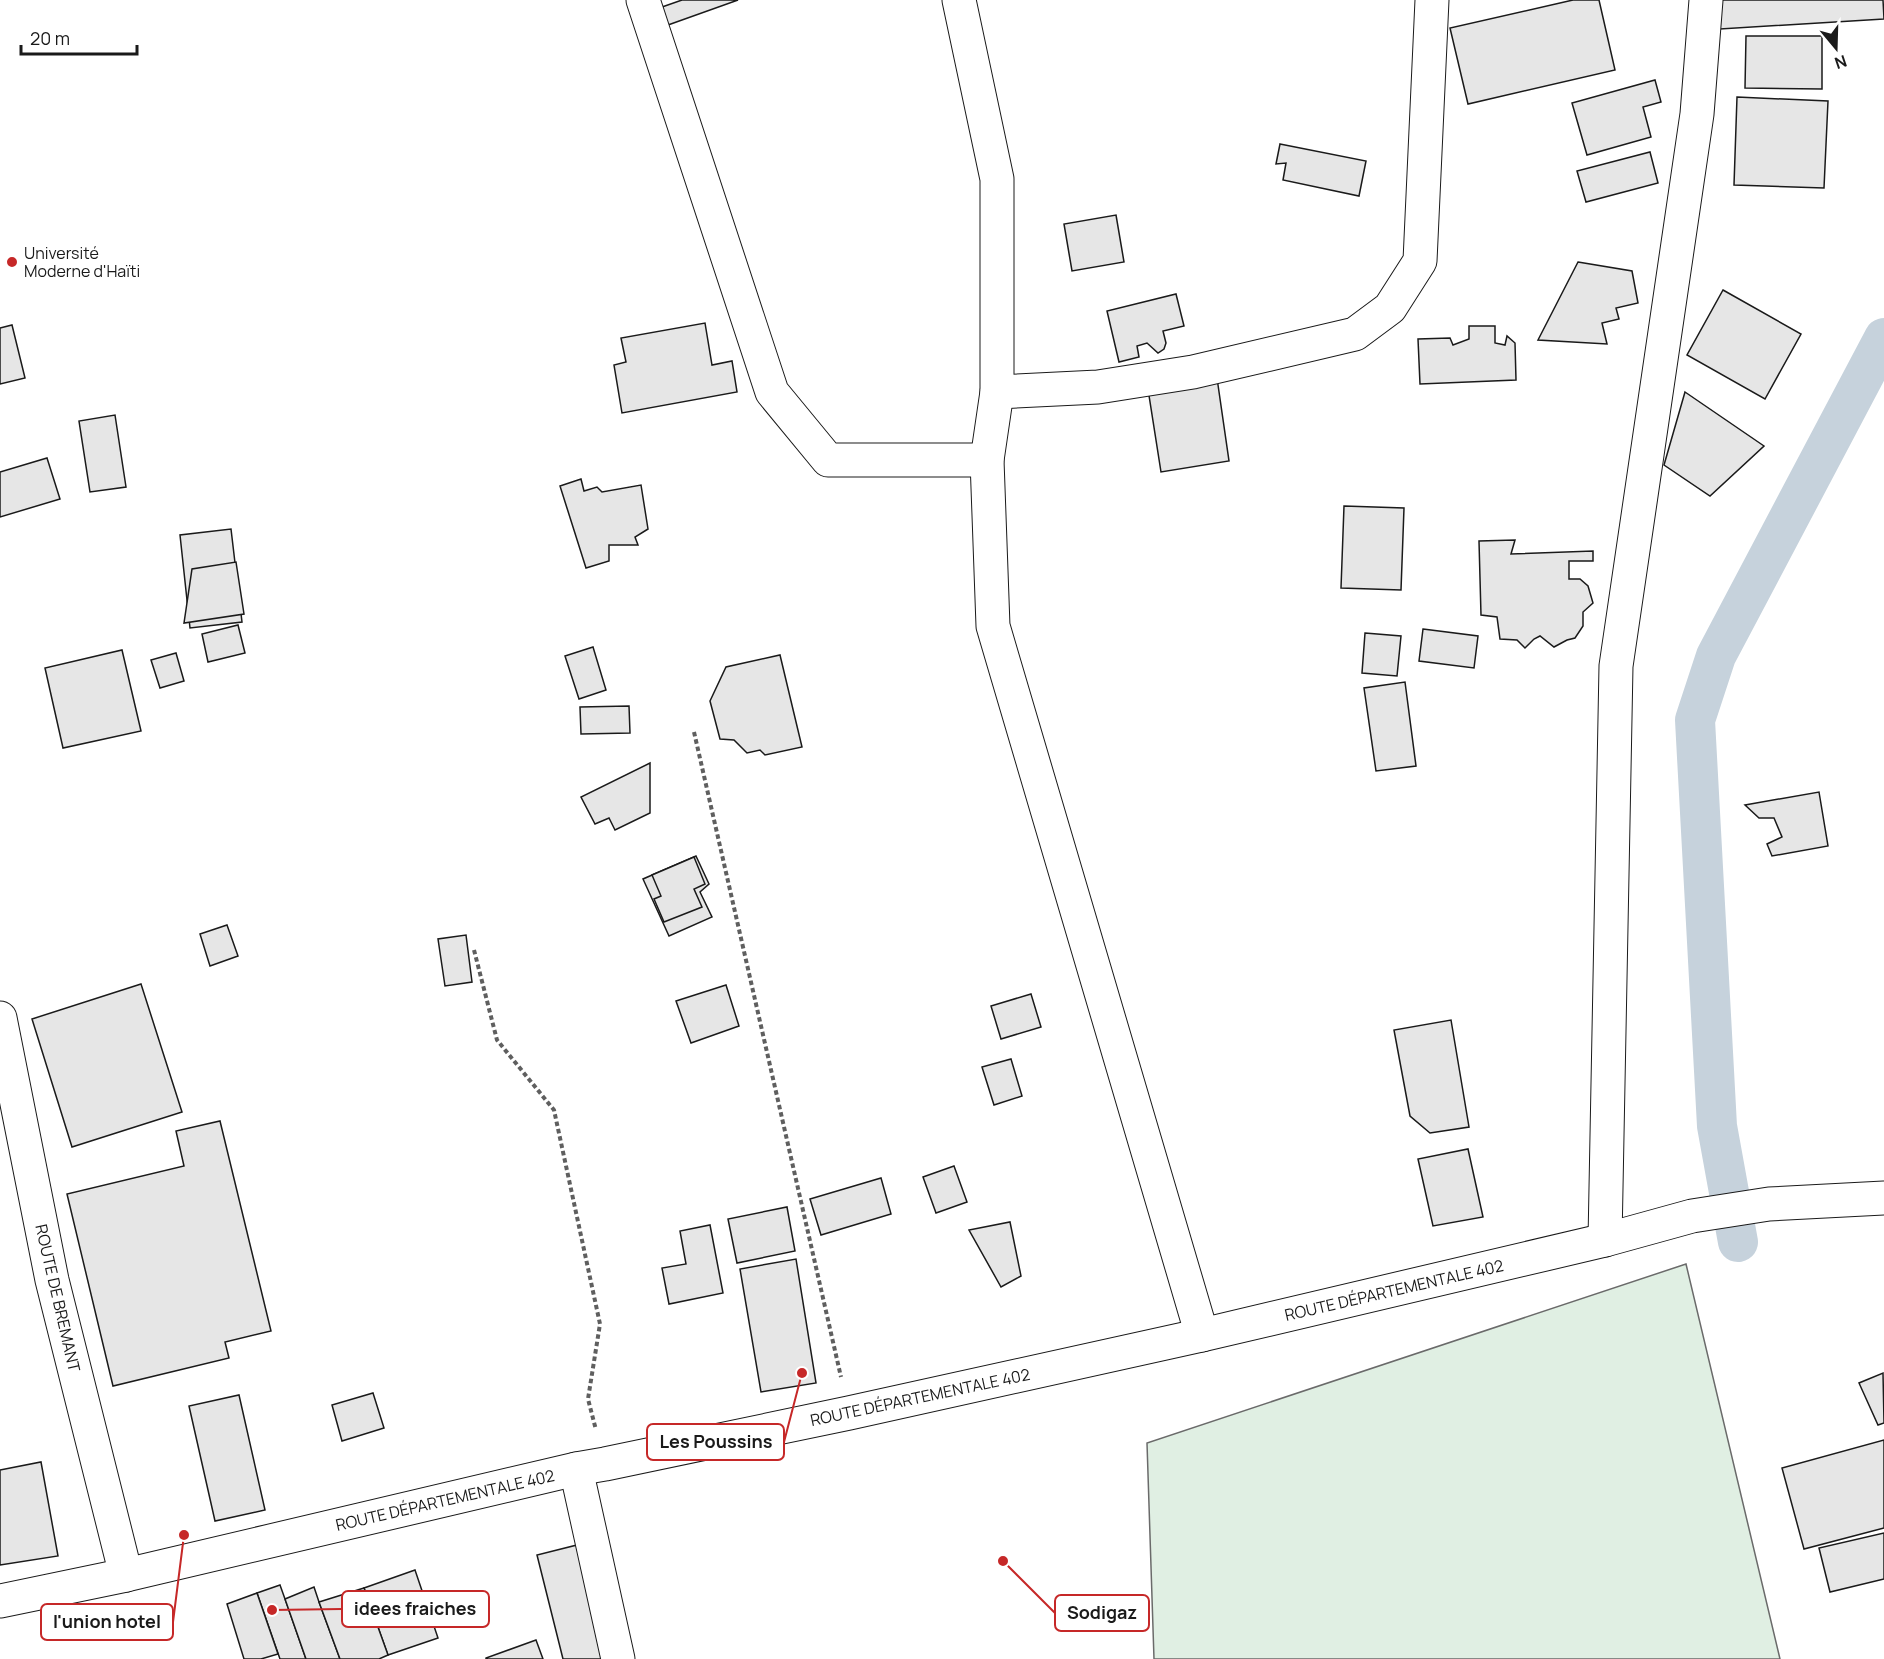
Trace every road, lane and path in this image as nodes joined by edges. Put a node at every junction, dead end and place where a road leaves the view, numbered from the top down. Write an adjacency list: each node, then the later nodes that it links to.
1 (643, 0): 6 (street)
2 (959, 0): 5 (street)
3 (1432, 0): 5 (street)
4 (1706, 0): 11 (street)
5 (997, 392): 6 (street)
6 (987, 460): 12 (street)
7 (694, 732): 13 (path)
8 (474, 950): 14 (path)
9 (0, 1018): 15 (street, ROUTE DE BREMANT)
10 (1884, 1198): 11 (street, ROUTE DÉPARTEMENTALE 402)
11 (1605, 1240): 12 (street, ROUTE DÉPARTEMENTALE 402)
12 (1202, 1335): 13 (street, ROUTE DÉPARTEMENTALE 402)
13 (849, 1413): 14 (street, ROUTE DÉPARTEMENTALE 402)
14 (590, 1467): 15 (street, ROUTE DÉPARTEMENTALE 402); 17 (street)
15 (126, 1575): 16 (street, ROUTE DÉPARTEMENTALE 402)
16 (0, 1601)
17 (618, 1659)

